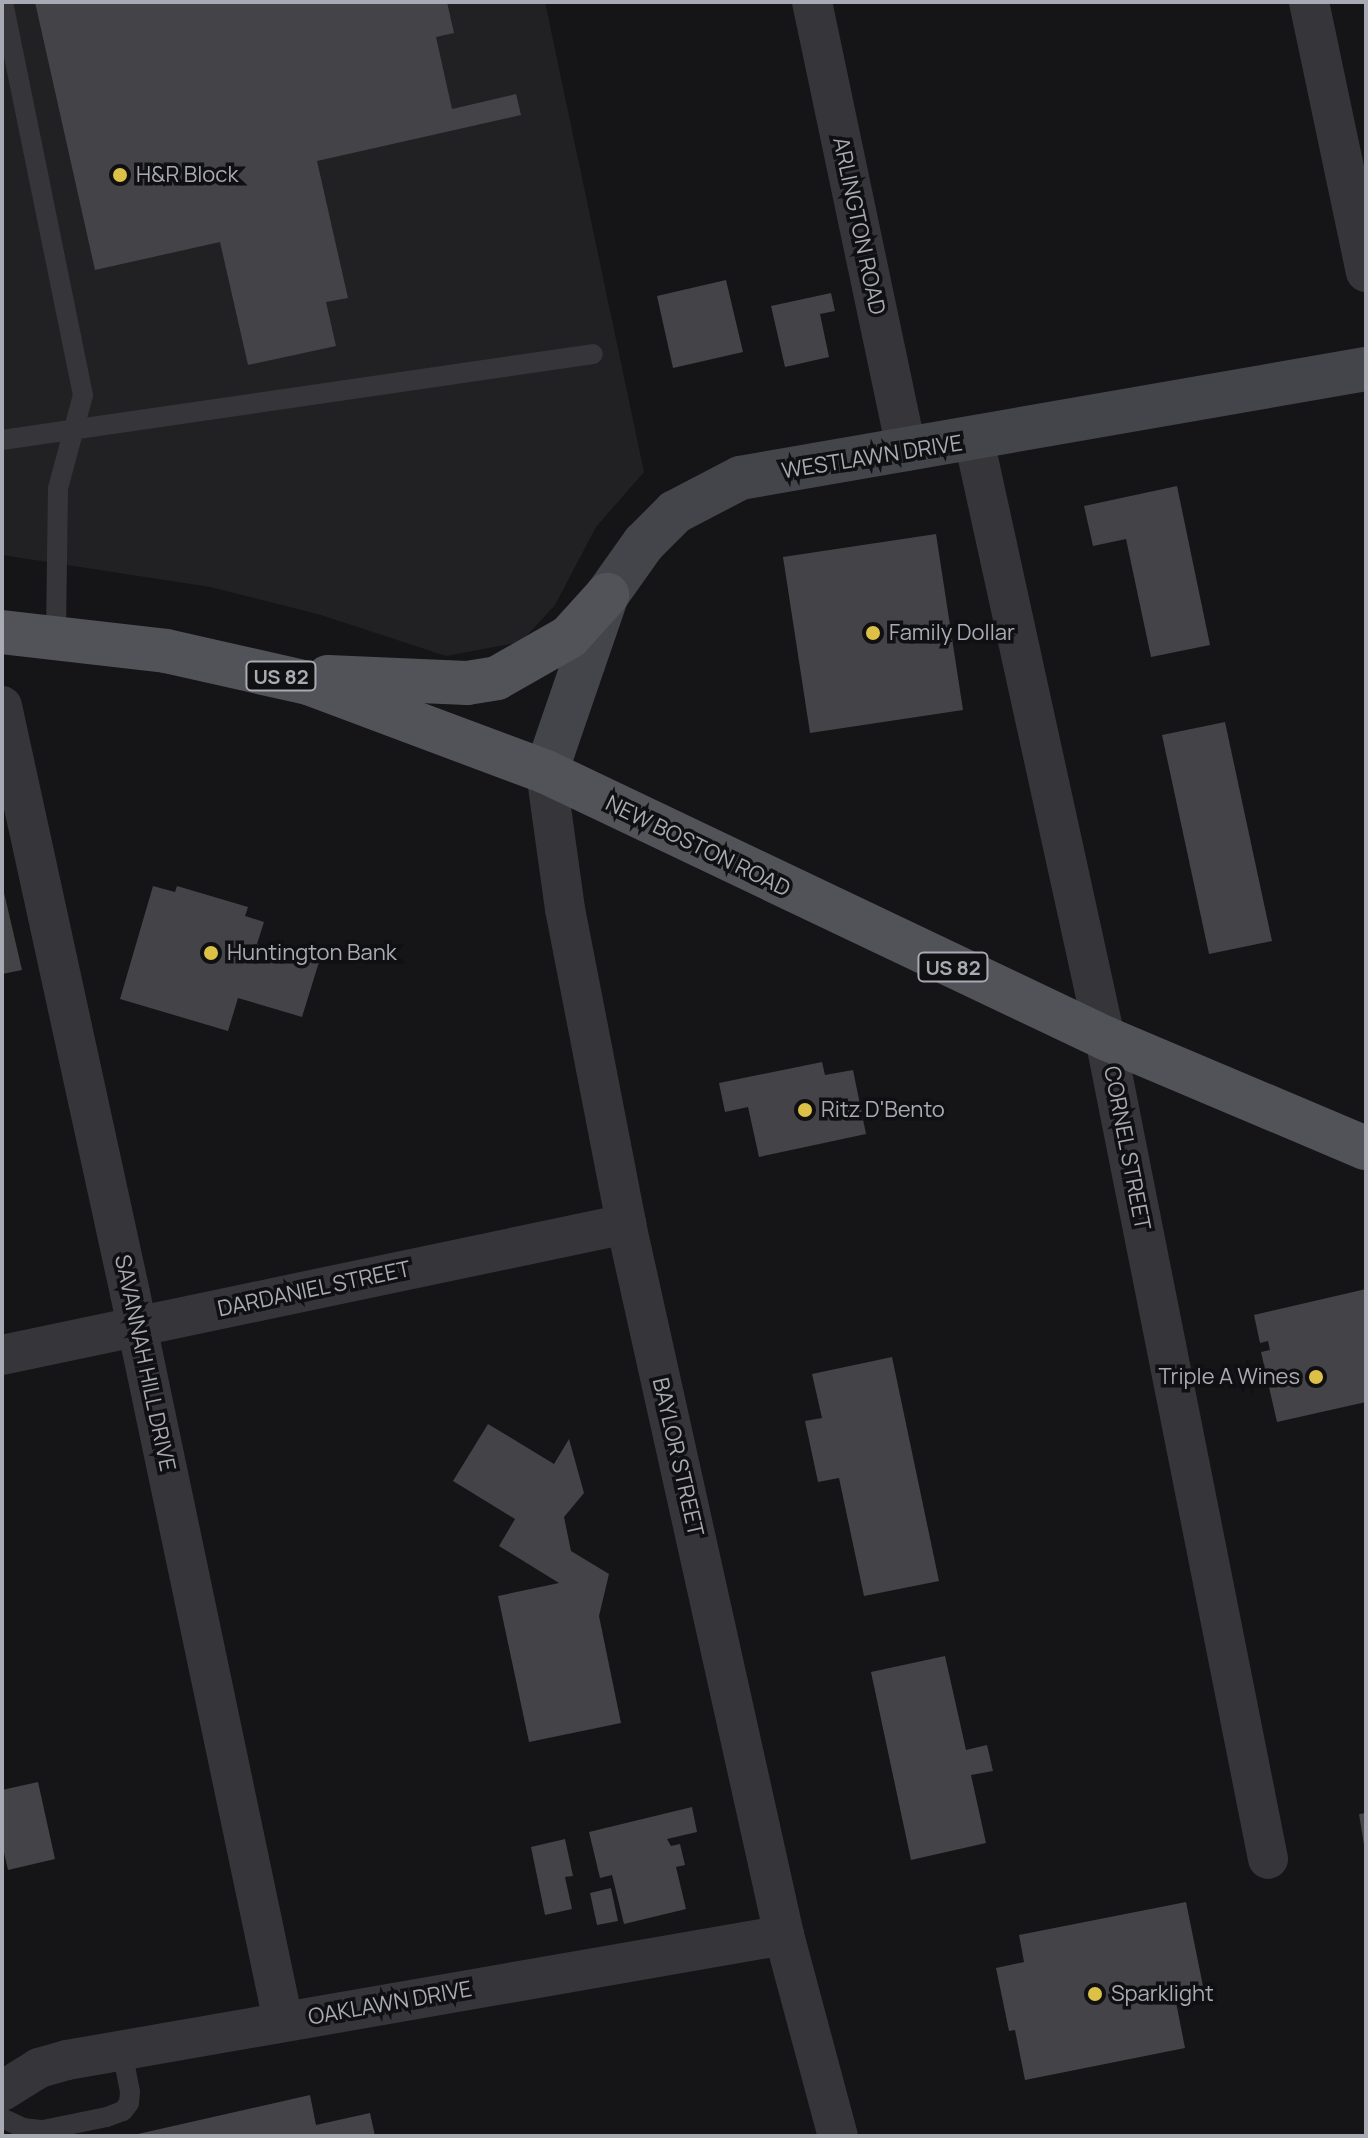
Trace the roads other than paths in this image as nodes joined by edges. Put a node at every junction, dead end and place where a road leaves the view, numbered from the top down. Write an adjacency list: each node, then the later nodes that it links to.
1 (3, 2): 7 (lane)
2 (812, 2): 10 (street, ARLINGTON ROAD)
3 (1309, 2): 4 (street)
4 (1366, 272)
5 (593, 354): 7 (lane)
6 (1366, 369): 9 (main road, WESTLAWN DRIVE)
7 (73, 431): 8 (lane); 13 (lane)
8 (2, 440)
9 (974, 440): 10 (main road, WESTLAWN DRIVE); 17 (street, CORNEL STREET)
10 (907, 451): 11 (main road, WESTLAWN DRIVE)
11 (607, 595): 14 (main road); 16 (main road, WESTLAWN DRIVE)
12 (2, 632): 13 (main road, NEW BOSTON ROAD / US 82)
13 (56, 638): 14 (main road, NEW BOSTON ROAD / US 82)
14 (273, 674): 16 (main road, NEW BOSTON ROAD / US 82)
15 (2, 706): 20 (street, SAVANNAH HILL DRIVE)
16 (546, 772): 17 (main road, NEW BOSTON ROAD / US 82); 19 (street, BAYLOR STREET)
17 (1105, 1038): 18 (main road, NEW BOSTON ROAD / US 82); 22 (street, CORNEL STREET)
18 (1366, 1148)
19 (626, 1224): 20 (street, DARDANIEL STREET); 23 (street, BAYLOR STREET)
20 (137, 1326): 21 (street, DARDANIEL STREET); 24 (street, SAVANNAH HILL DRIVE)
21 (2, 1355)
22 (1268, 1859)
23 (784, 1935): 24 (street, OAKLAWN DRIVE); 28 (street, BAYLOR STREET)
24 (283, 2021): 25 (street, OAKLAWN DRIVE)
25 (122, 2050): 26 (street, OAKLAWN DRIVE); 27 (lane)
26 (2, 2091)
27 (2, 2118)
28 (838, 2136)

